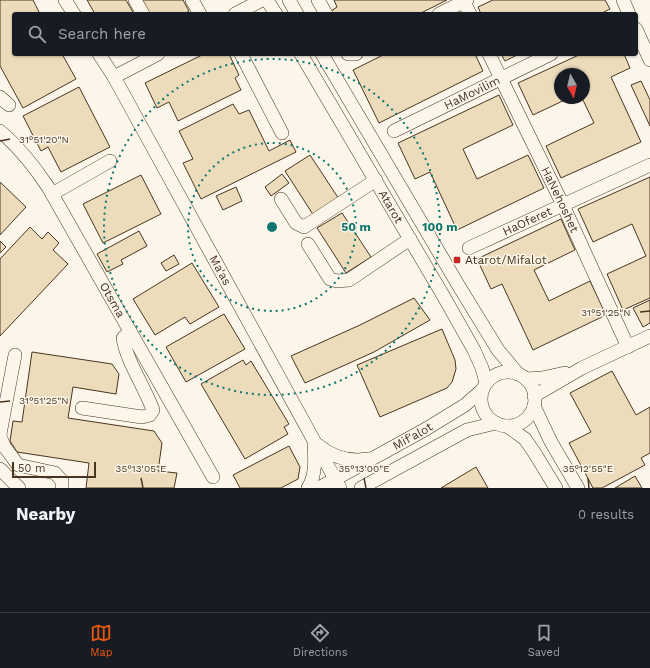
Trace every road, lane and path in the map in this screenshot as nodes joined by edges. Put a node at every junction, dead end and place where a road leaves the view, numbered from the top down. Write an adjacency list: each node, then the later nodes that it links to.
1 (65, 0): 10 (street)
2 (135, 0): 11 (street)
3 (192, 0): 12 (street)
4 (262, 0): 13 (street)
5 (267, 0): 14 (street)
6 (289, 0): 15 (street)
7 (318, 0): 16 (street)
8 (623, 0): 19 (street)
9 (466, 1): 17 (street); 18 (street)
10 (73, 12)
11 (142, 12)
12 (199, 12)
13 (239, 12)
14 (275, 12)
15 (296, 12)
16 (325, 12)
17 (443, 12)
18 (469, 12)
19 (628, 12)
20 (638, 33): 28 (street)
21 (100, 56): 29 (street, Ma'as)
22 (154, 56): 29 (street)
23 (242, 56): 33 (street)
24 (302, 56): 36 (street, Atarot)
25 (323, 56): 48 (street, Atarot)
26 (490, 56): 30 (street, HaNehoshet)
27 (547, 56): 30 (street, HaMovilim)
28 (650, 60)
29 (114, 77): 54 (street, Ma'as)
30 (501, 78): 32 (street, HaMovilim); 39 (street, HaNehoshet)
31 (0, 131): 37 (street, Otsma)
32 (394, 131)
33 (282, 133)
34 (110, 161): 37 (street)
35 (650, 165): 39 (street, HaOferet)
36 (376, 180): 38 (street); 40 (street, Atarot)
37 (52, 194): 43 (street, Otsma)
38 (281, 199)
39 (563, 205): 42 (street, HaOferet); 45 (street, HaNehoshet)
40 (410, 239): 41 (street); 49 (street, Atarot)
41 (308, 244)
42 (469, 248)
43 (130, 331): 51 (street); 57 (street, Otsma)
44 (650, 336): 45 (street)
45 (628, 347): 47 (street)
46 (15, 355): 53 (street)
47 (582, 368): 48 (street); 50 (street)
48 (522, 377): 49 (street); 50 (street)
49 (484, 386): 52 (street); 55 (street, Mif'alot)
50 (534, 401): 52 (street); 65 (street)
51 (82, 408)
52 (502, 425): 63 (street, Mif'alot); 64 (street)
53 (0, 435): 60 (street)
54 (314, 441): 55 (street); 58 (street, Ma'as); 61 (street)
55 (374, 458): 58 (street, Mif'alot)
56 (0, 469): 59 (street)
57 (213, 477)
58 (338, 484): 62 (street, Mif'alot)
59 (19, 488)
60 (62, 488)
61 (308, 488)
62 (319, 488)
63 (360, 488)
64 (556, 488)
65 (578, 488)

